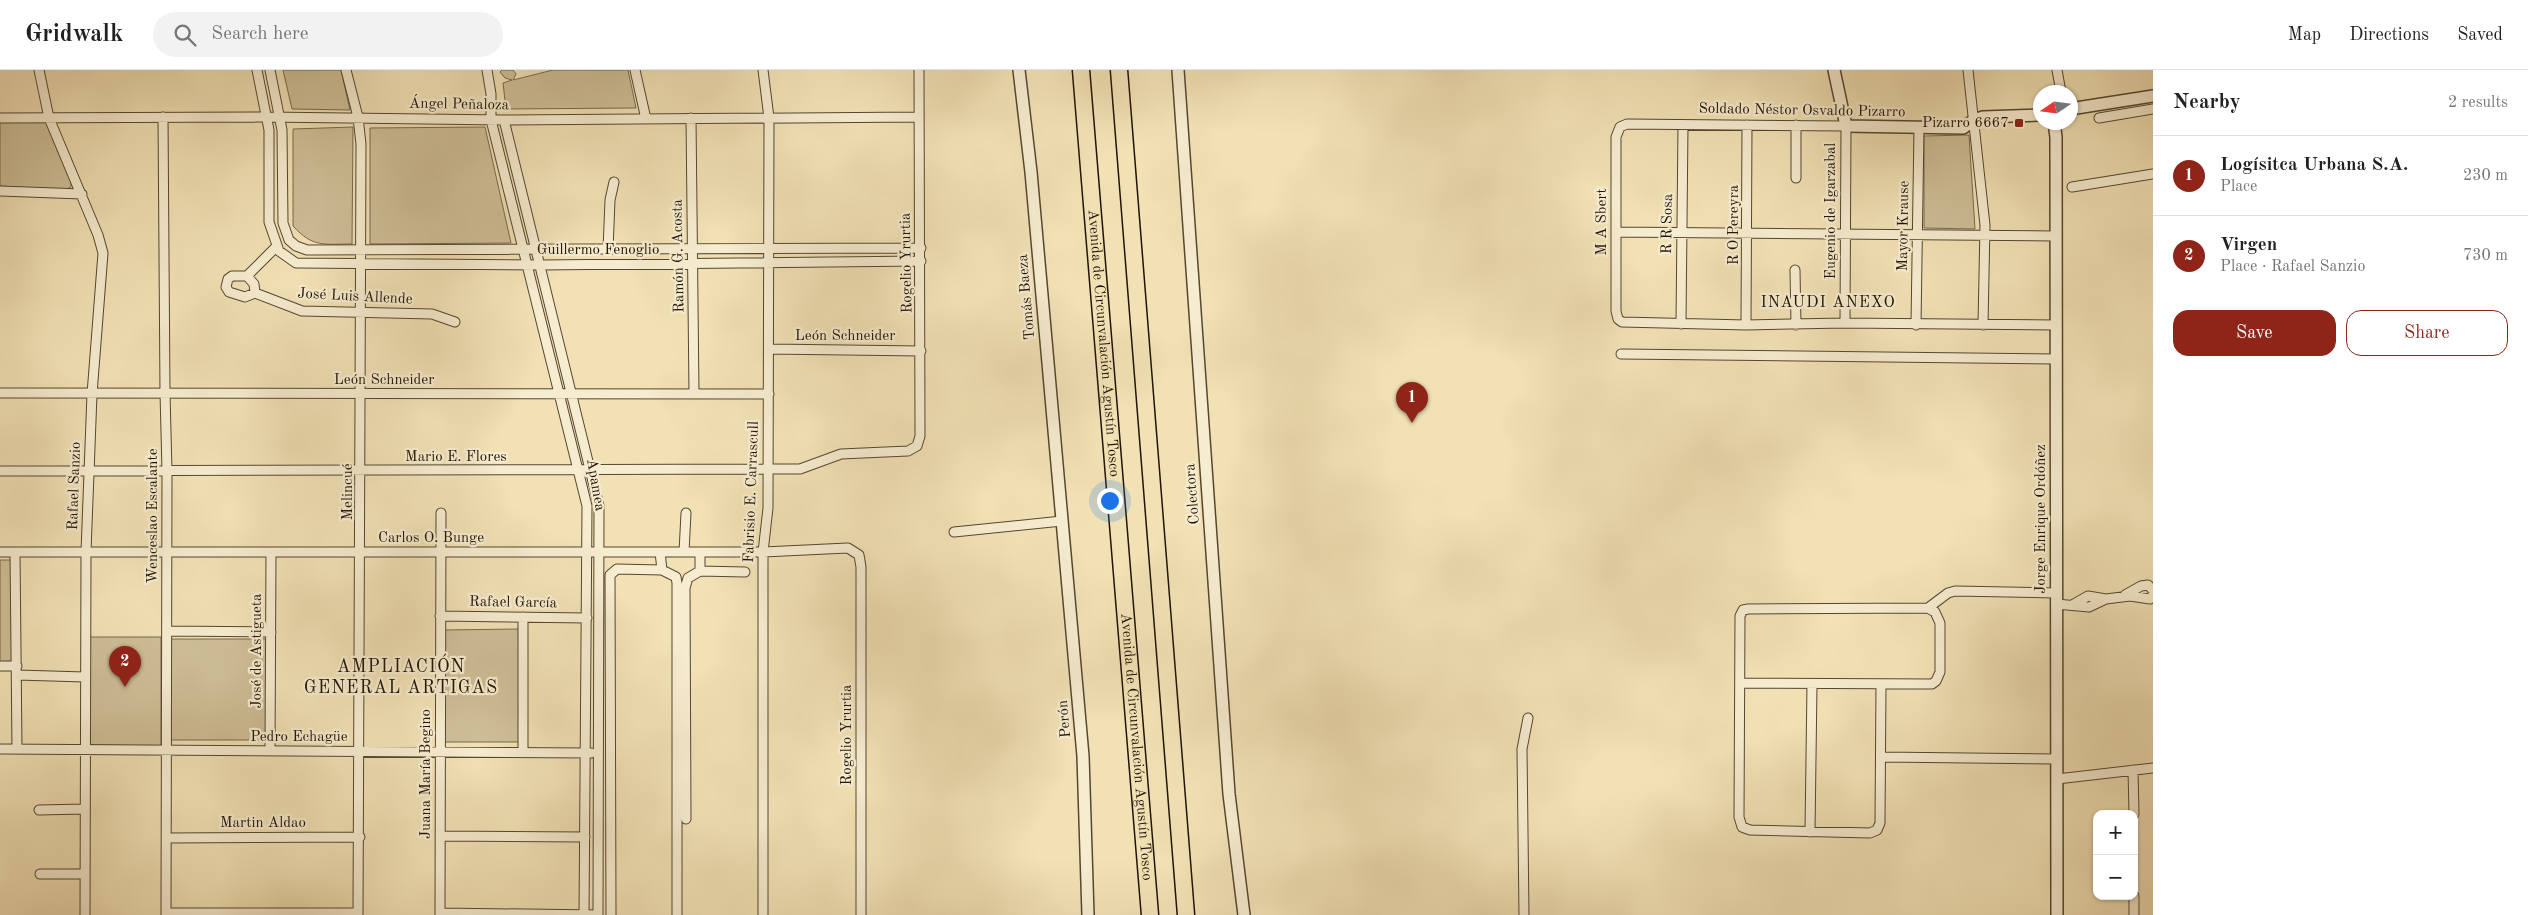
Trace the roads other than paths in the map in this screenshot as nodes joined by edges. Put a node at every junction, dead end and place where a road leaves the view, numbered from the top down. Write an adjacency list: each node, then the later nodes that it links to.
1 (39, 70): 27 (street, Rafael Sanzio)
2 (257, 70): 22 (street)
3 (270, 70): 23 (street)
4 (346, 70): 24 (street, Melincué)
5 (487, 70): 32 (street, Apamea)
6 (635, 70): 28 (street)
7 (763, 70): 30 (street, Fabrisio E. Carrascull)
8 (919, 70): 25 (street, Rogelio Yrurtia)
9 (1019, 70): 103 (street, Tomás Baeza)
10 (1080, 70): 178 (highway, Avenida de Circunvalación Agustín Tosco)
11 (1119, 70): 139 (highway)
12 (1178, 70): 181 (street, Colectora)
13 (1834, 70): 38 (street, Eugenio de Igarzabal)
14 (1968, 70): 34 (street)
15 (2057, 70): 16 (street)
16 (2060, 85)
17 (2153, 96): 18 (street)
18 (2078, 108)
19 (2153, 109): 31 (street)
20 (2033, 115): 34 (street, Soldado Néstor Osvaldo Pizarro)
21 (164, 117): 22 (street, Ángel Peñaloza); 27 (street, Ángel Peñaloza); 89 (street, Wenceslao Escalante)
22 (268, 117): 23 (street, Ángel Peñaloza); 56 (street)
23 (281, 117): 24 (street, Ángel Peñaloza); 60 (street, Guillermo Fenoglio)
24 (358, 117): 32 (street, Ángel Peñaloza); 60 (street, Melincué)
25 (918, 117): 30 (street, Ángel Peñaloza); 55 (street, Rogelio Yrurtia)
26 (0, 118): 27 (street, Ángel Peñaloza)
27 (49, 118): 47 (street, Rafael Sanzio)
28 (646, 118): 29 (street, Ángel Peñaloza); 33 (street, Ángel Peñaloza)
29 (691, 118): 30 (street, Ángel Peñaloza); 57 (street, Ramón G. Acosta)
30 (769, 118): 58 (street, Fabrisio E. Carrascull)
31 (2099, 118)
32 (491, 120): 33 (street, Ángel Peñaloza); 61 (street, Apamea)
33 (504, 120): 62 (street, Apamea)
34 (1974, 120): 40 (street, Soldado Néstor Osvaldo Pizarro); 53 (street)
35 (1683, 125): 36 (street, Soldado Néstor Osvaldo Pizarro); 39 (street, Soldado Néstor Osvaldo Pizarro); 49 (street, R R Sosa)
36 (1747, 125): 37 (street, Soldado Néstor Osvaldo Pizarro); 50 (street, R O Pereyra)
37 (1796, 126): 38 (street, Soldado Néstor Osvaldo Pizarro); 43 (street)
38 (1846, 126): 40 (street, Soldado Néstor Osvaldo Pizarro); 51 (street, Eugenio de Igarzabal)
39 (1620, 127): 48 (street, M A Sbert)
40 (1919, 127): 52 (street, Mayor Krause)
41 (2054, 130): 54 (street, Jorge Enrique Ordóñez)
42 (2153, 174): 45 (street)
43 (1796, 178)
44 (614, 182): 59 (street)
45 (2072, 187)
46 (0, 191): 47 (street)
47 (82, 194): 88 (street, Rafael Sanzio)
48 (1616, 232): 49 (street); 75 (street, M A Sbert)
49 (1682, 233): 50 (street); 75 (street, R R Sosa)
50 (1748, 234): 51 (street); 76 (street, R O Pereyra)
51 (1847, 234): 52 (street); 74 (street, Eugenio de Igarzabal)
52 (1917, 234): 53 (street); 78 (street, Mayor Krause)
53 (1985, 235): 54 (street); 79 (street)
54 (2056, 236): 80 (street, Jorge Enrique Ordóñez)
55 (921, 248): 58 (street, Guillermo Fenoglio); 63 (street, Rogelio Yrurtia)
56 (278, 249): 67 (street, Guillermo Fenoglio); 70 (street)
57 (692, 249): 58 (street, Guillermo Fenoglio); 59 (street, Guillermo Fenoglio); 64 (street, Ramón G. Acosta)
58 (769, 249): 65 (street, Fabrisio E. Carrascull)
59 (608, 250): 62 (street, Guillermo Fenoglio)
60 (361, 251): 61 (street, Guillermo Fenoglio); 67 (street, Melincué)
61 (524, 251): 62 (street, Guillermo Fenoglio); 66 (street, Apamea)
62 (536, 251): 68 (street, Apamea)
63 (921, 261): 65 (street, Guillermo Fenoglio); 82 (street, Rogelio Yrurtia)
64 (692, 263): 65 (street, Guillermo Fenoglio); 68 (street, Guillermo Fenoglio); 91 (street, Ramón G. Acosta)
65 (769, 263): 81 (street, Fabrisio E. Carrascull)
66 (527, 264): 67 (street, Guillermo Fenoglio); 68 (street, Guillermo Fenoglio); 86 (street, Apamea)
67 (361, 265): 72 (street, Melincué)
68 (540, 265): 87 (street, Apamea)
69 (1795, 270): 77 (street)
70 (247, 276): 71 (street); 71 (street, José Luis Allende)
71 (254, 293): 72 (street, José Luis Allende)
72 (362, 312): 73 (street, José Luis Allende); 90 (street, Melincué)
73 (455, 322)
74 (1845, 323): 77 (street); 78 (street)
75 (1681, 324): 76 (street)
76 (1746, 325): 77 (street)
77 (1796, 325)
78 (1916, 325): 79 (street)
79 (1983, 325): 80 (street)
80 (2055, 325): 84 (street, Jorge Enrique Ordóñez)
81 (769, 349): 82 (street, León Schneider); 92 (street, Fabrisio E. Carrascull)
82 (921, 351): 93 (street, Rogelio Yrurtia)
83 (1622, 354): 84 (street)
84 (2055, 359): 125 (street, Jorge Enrique Ordóñez)
85 (0, 393): 88 (street, León Schneider)
86 (560, 393): 87 (street, León Schneider); 90 (street, León Schneider); 95 (street, Apamea)
87 (572, 393): 91 (street, León Schneider); 96 (street, Apamea)
88 (92, 394): 89 (street, León Schneider); 99 (street, Rafael Sanzio)
89 (165, 394): 90 (street, León Schneider); 100 (street, Wenceslao Escalante)
90 (361, 394): 94 (street, Melincué)
91 (694, 394): 92 (street, León Schneider)
92 (768, 394): 97 (street, Fabrisio E. Carrascull)
93 (908, 451): 97 (street, Mario E. Flores)
94 (362, 470): 95 (street, Mario E. Flores); 100 (street, Mario E. Flores); 110 (street, Melincué)
95 (579, 470): 96 (street, Mario E. Flores); 112 (street, Apamea)
96 (591, 470): 97 (street, Mario E. Flores); 105 (street, Apamea)
97 (768, 470): 116 (street, Fabrisio E. Carrascull)
98 (0, 471): 99 (street, Mario E. Flores)
99 (89, 471): 100 (street, Mario E. Flores); 108 (street, Rafael Sanzio)
100 (167, 471): 117 (street, Wenceslao Escalante)
101 (441, 513): 111 (street, Juana María Begino)
102 (686, 513): 114 (street)
103 (1062, 521): 104 (street); 177 (street, Perón)
104 (954, 532)
105 (600, 551): 112 (street, Carlos O. Bunge); 113 (street, Carlos O. Bunge); 149 (street, Apamea)
106 (0, 552): 107 (street, Carlos O. Bunge)
107 (15, 552): 108 (street, Carlos O. Bunge); 133 (street)
108 (86, 552): 117 (street, Carlos O. Bunge); 134 (street, Rafael Sanzio)
109 (271, 552): 110 (street, Carlos O. Bunge); 117 (street, Carlos O. Bunge); 131 (street, José de Astigueta)
110 (361, 552): 111 (street, Carlos O. Bunge); 145 (street, Melincué)
111 (440, 552): 112 (street, Carlos O. Bunge); 127 (street, Juana María Begino)
112 (587, 552): 129 (street, Apamea)
113 (660, 552): 114 (street, Carlos O. Bunge); 119 (street)
114 (684, 552): 115 (street, Carlos O. Bunge)
115 (700, 552): 116 (street, Carlos O. Bunge); 120 (street)
116 (763, 552): 118 (street, Carlos O. Bunge); 175 (street, Fabrisio E. Carrascull)
117 (167, 553): 130 (street, Wenceslao Escalante)
118 (859, 555): 176 (street, Rogelio Yrurtia)
119 (662, 570): 173 (street); 174 (street)
120 (700, 571): 121 (street); 158 (street)
121 (745, 572)
122 (2153, 590): 124 (street)
123 (2153, 595): 124 (street)
124 (2123, 596): 125 (street)
125 (2056, 599): 126 (street); 151 (street, Jorge Enrique Ordóñez)
126 (1928, 608): 135 (street); 137 (street)
127 (440, 616): 128 (street, Rafael García); 146 (street, Juana María Begino)
128 (523, 617): 129 (street, Rafael García); 147 (street)
129 (586, 618): 148 (street, Apamea)
130 (167, 631): 131 (street); 143 (street, Wenceslao Escalante)
131 (271, 632): 144 (street, José de Astigueta)
132 (0, 666): 133 (street)
133 (17, 671): 134 (street); 141 (street)
134 (85, 676): 142 (street, Rafael Sanzio)
135 (1740, 683): 136 (street); 159 (street)
136 (1812, 684): 137 (street); 159 (street)
137 (1881, 684): 150 (street)
138 (1528, 718): 182 (street)
139 (1172, 738): 179 (highway); 180 (highway)
140 (0, 749): 141 (street, Pedro Echagüe)
141 (17, 749): 142 (street, Pedro Echagüe)
142 (85, 750): 143 (street, Pedro Echagüe); 155 (street, Rafael Sanzio)
143 (167, 750): 144 (street, Pedro Echagüe); 163 (street, Wenceslao Escalante)
144 (270, 750): 145 (street, Pedro Echagüe)
145 (360, 751): 146 (street, Pedro Echagüe); 161 (street, Melincué)
146 (440, 751): 147 (street, Pedro Echagüe); 160 (street, Juana María Begino)
147 (523, 751): 148 (street, Pedro Echagüe)
148 (586, 753): 149 (street, Pedro Echagüe); 162 (street, Apamea)
149 (598, 753): 172 (street, Apamea)
150 (1881, 757): 151 (street); 159 (street)
151 (2056, 759): 154 (street, Jorge Enrique Ordóñez)
152 (2153, 768): 153 (street)
153 (2134, 770): 154 (street); 157 (street)
154 (2057, 779): 183 (street, Jorge Enrique Ordóñez)
155 (85, 809): 156 (street); 165 (street, Rafael Sanzio)
156 (39, 810)
157 (2134, 810)
158 (686, 819)
159 (1810, 832)
160 (440, 836): 162 (street); 169 (street, Juana María Begino)
161 (360, 837): 163 (street, Martin Aldao); 168 (street, Melincué)
162 (585, 837): 171 (street, Apamea)
163 (166, 838): 167 (street, Wenceslao Escalante)
164 (40, 874): 165 (street)
165 (85, 874): 170 (street, Rafael Sanzio)
166 (2134, 900): 184 (street)
167 (166, 914): 168 (street)
168 (358, 914)
169 (440, 914): 171 (street)
170 (85, 915)
171 (584, 915): 172 (street)
172 (598, 915)
173 (611, 915)
174 (677, 915)
175 (763, 915)
176 (861, 915)
177 (1088, 915)
178 (1148, 915)
179 (1186, 915)
180 (1196, 915)
181 (1244, 915)
182 (1524, 915)
183 (2057, 915)
184 (2134, 915)

